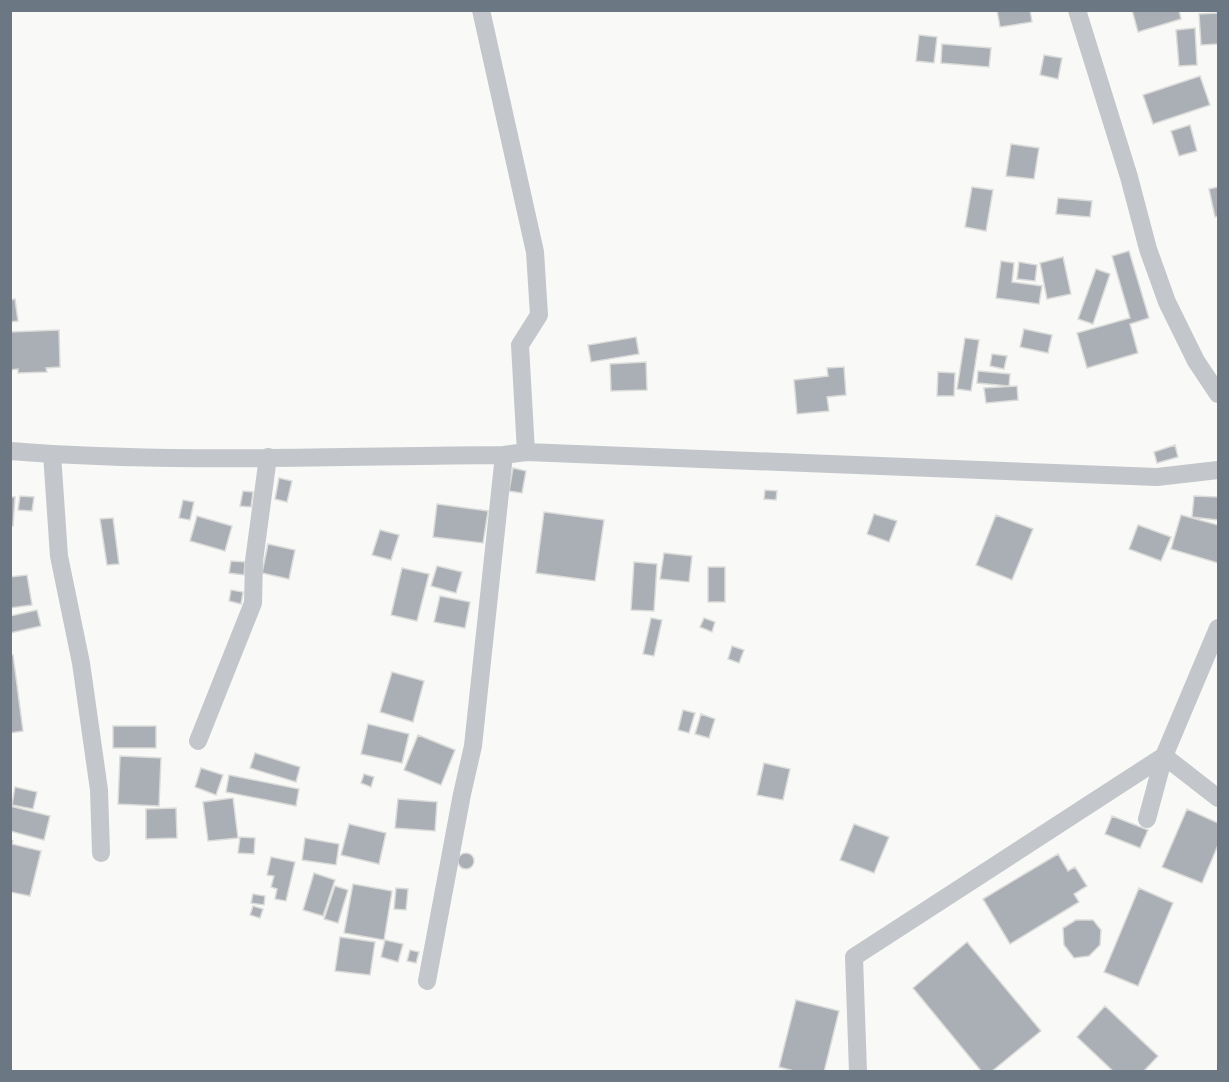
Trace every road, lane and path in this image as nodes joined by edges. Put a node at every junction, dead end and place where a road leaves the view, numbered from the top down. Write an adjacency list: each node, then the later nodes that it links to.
1 (481, 10): 5 (street)
2 (1077, 10): 3 (street)
3 (1218, 394)
4 (10, 451): 6 (street)
5 (526, 452): 7 (street); 9 (street)
6 (52, 454): 8 (street); 15 (street)
7 (504, 454): 8 (street); 16 (street)
8 (268, 457): 11 (street)
9 (1218, 470)
10 (1218, 628): 12 (street)
11 (198, 741)
12 (1164, 756): 13 (street); 14 (street); 17 (street)
13 (1218, 798)
14 (1147, 819)
15 (101, 853)
16 (427, 981)
17 (858, 1071)

